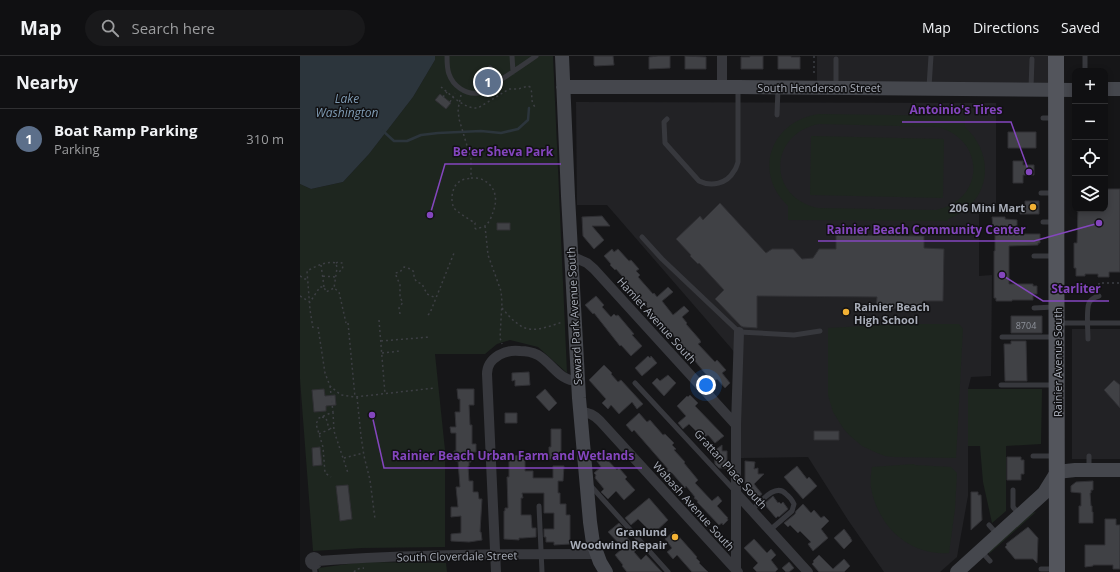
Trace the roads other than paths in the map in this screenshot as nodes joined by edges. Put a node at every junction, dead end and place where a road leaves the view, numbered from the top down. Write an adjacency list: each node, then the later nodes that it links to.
1 (447, 56): 13 (lane)
2 (512, 56): 11 (lane)
3 (536, 56): 11 (lane)
4 (562, 56): 14 (street, Seward Park Avenue South)
5 (722, 56): 15 (street)
6 (931, 56): 18 (lane)
7 (1056, 56): 22 (main road, Rainier Avenue South)
8 (836, 59): 17 (lane)
9 (1032, 59): 21 (lane)
10 (490, 68): 13 (lane)
11 (513, 72): 13 (lane)
12 (738, 86): 15 (street, South Henderson Street); 16 (street, South Henderson Street); 25 (lane)
13 (490, 87)
14 (563, 87): 15 (street, South Henderson Street); 27 (street, Seward Park Avenue South)
15 (722, 87)
16 (778, 87): 17 (street, South Henderson Street); 24 (lane)
17 (836, 87): 18 (street, South Henderson Street)
18 (929, 88): 21 (street, South Henderson Street)
19 (1108, 89): 20 (street)
20 (1120, 89)
21 (1031, 90): 22 (street, South Henderson Street)
22 (1056, 90): 23 (street, South Henderson Street); 29 (main road, Rainier Avenue South)
23 (1072, 90)
24 (777, 115)
25 (667, 119)
26 (642, 237): 37 (lane)
27 (571, 256): 40 (street, Seward Park Avenue South); 45 (street, Hamlet Avenue South)
28 (1034, 256): 29 (lane)
29 (1057, 256): 31 (main road, Rainier Avenue South)
30 (1099, 293): 33 (lane)
31 (1057, 307): 32 (lane); 35 (main road, Rainier Avenue South)
32 (1034, 308)
33 (1088, 323): 34 (lane); 35 (lane); 39 (lane)
34 (1120, 323)
35 (1057, 330): 38 (lane); 43 (main road, Rainier Avenue South)
36 (820, 331): 37 (lane)
37 (739, 332): 45 (street)
38 (1002, 337)
39 (1088, 339)
40 (578, 381): 44 (street, Seward Park Avenue South); 61 (street)
41 (635, 382): 54 (lane, Grattan Place South)
42 (1001, 385): 43 (lane)
43 (1057, 385): 47 (main road, Rainier Avenue South)
44 (580, 412): 52 (street, Seward Park Avenue South); 67 (street, Wabash Avenue South)
45 (736, 425): 54 (street)
46 (1033, 456): 47 (lane)
47 (1057, 456): 51 (main road, Rainier Avenue South)
48 (1089, 456): 49 (lane)
49 (1089, 470): 50 (street); 51 (street)
50 (1120, 470)
51 (1057, 472): 57 (street); 68 (main road, Rainier Avenue South)
52 (586, 482): 60 (street, Seward Park Avenue South); 71 (lane)
53 (1012, 490): 57 (lane)
54 (736, 493): 56 (street, Grattan Place South); 67 (street)
55 (539, 506): 62 (lane)
56 (752, 510): 58 (street, Grattan Place South); 58 (lane)
57 (1020, 515): 59 (street)
58 (770, 530): 72 (street, Grattan Place South)
59 (980, 550): 63 (lane); 73 (street)
60 (597, 554): 62 (street, South Cloverdale Street); 66 (street, Seward Park Avenue South)
61 (495, 555): 62 (street, South Cloverdale Street); 64 (street, South Cloverdale Street); 69 (street)
62 (542, 555): 70 (lane)
63 (990, 561)
64 (312, 564)
65 (1041, 569): 68 (lane)
66 (602, 571)
67 (737, 571)
68 (1057, 571)
69 (496, 572)
70 (542, 572)
71 (668, 572)
72 (808, 572)
73 (957, 572)

